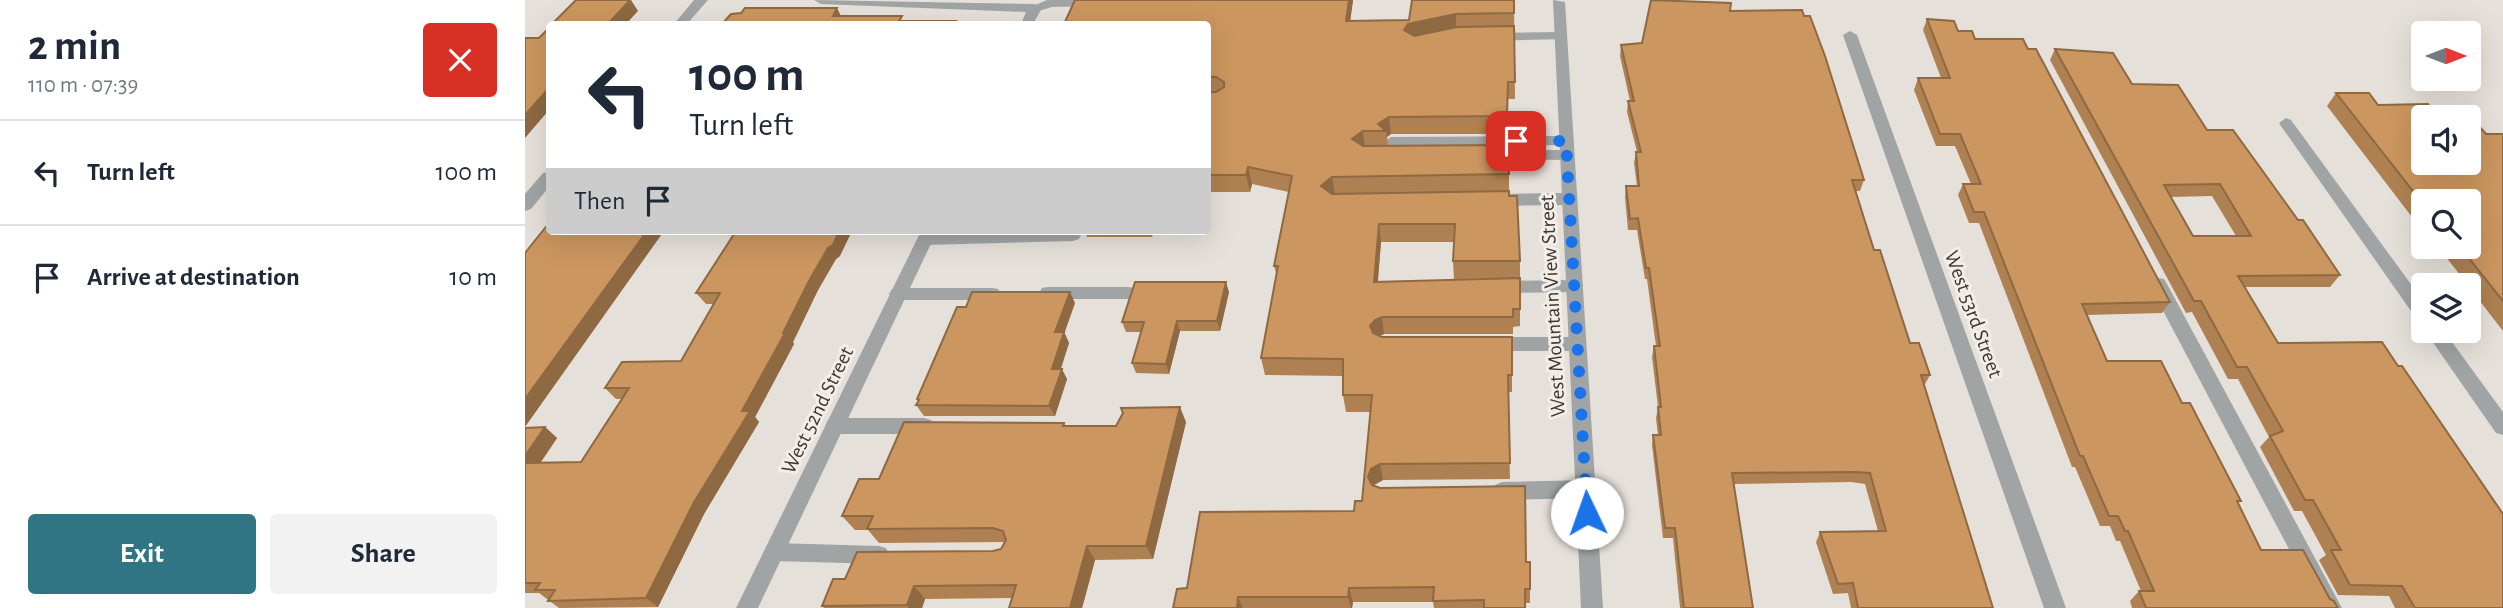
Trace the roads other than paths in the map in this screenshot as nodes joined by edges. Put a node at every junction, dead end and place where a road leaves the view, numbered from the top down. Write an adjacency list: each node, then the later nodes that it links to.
1 (701, 0): 6 (street)
2 (821, 0): 5 (street)
3 (1109, 2): 5 (street)
4 (1558, 2): 9 (street, West Mountain View Street)
5 (1035, 8): 7 (street)
6 (683, 21)
7 (1028, 21)
8 (1850, 35): 41 (street, West 53rd Street)
9 (1560, 36): 10 (street); 13 (street, West Mountain View Street)
10 (1470, 38)
11 (2285, 123): 28 (street)
12 (1391, 142): 13 (street)
13 (1566, 148): 14 (street); 16 (street, West Mountain View Street)
14 (1379, 156)
15 (546, 180): 18 (street)
16 (1569, 199): 17 (street); 22 (street, West Mountain View Street)
17 (1473, 200)
18 (525, 205)
19 (927, 235): 20 (street); 26 (street, West 52nd Street)
20 (1073, 235)
21 (2150, 268): 42 (street)
22 (1574, 286): 23 (street); 31 (street, West Mountain View Street)
23 (1477, 288)
24 (1033, 293): 25 (street)
25 (1128, 293)
26 (898, 294): 27 (street); 32 (street, West 52nd Street)
27 (1006, 294)
28 (2411, 298)
29 (2443, 343): 34 (street)
30 (1472, 344): 31 (street)
31 (1577, 344): 35 (street, West Mountain View Street)
32 (835, 426): 33 (street); 37 (street, West 52nd Street)
33 (942, 426)
34 (2503, 427)
35 (1586, 489): 36 (street); 40 (street, West Mountain View Street)
36 (1478, 491)
37 (774, 552): 38 (street); 39 (street, West 52nd Street)
38 (905, 555)
39 (747, 608)
40 (1592, 608)
41 (2055, 608)
42 (2331, 608)

